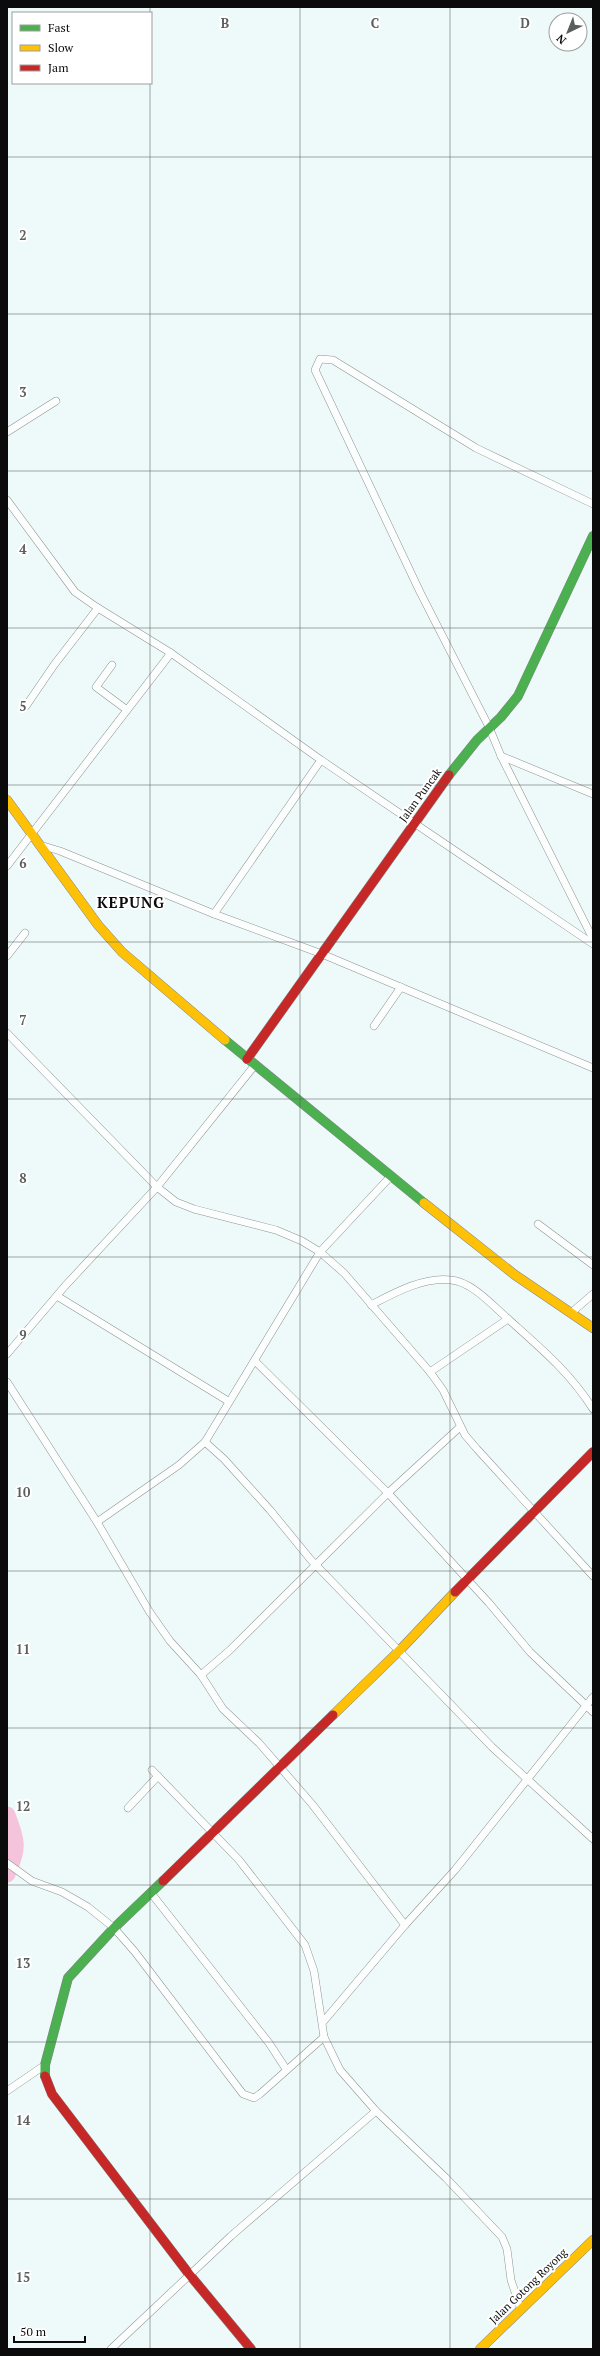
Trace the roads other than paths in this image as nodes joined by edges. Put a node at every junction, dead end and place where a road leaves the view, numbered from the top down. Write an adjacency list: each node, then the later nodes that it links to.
1 (56, 401): 2 (street)
2 (7, 432)
3 (7, 500): 6 (street)
4 (593, 504): 11 (street)
5 (593, 536): 11 (street, Jalan Puncak)
6 (98, 608): 7 (street); 9 (street)
7 (171, 653): 10 (street); 13 (street)
8 (112, 665): 10 (street)
9 (26, 706)
10 (127, 710): 17 (street)
11 (489, 727): 12 (street); 16 (street, Jalan Puncak)
12 (501, 756): 14 (street); 22 (street)
13 (321, 760): 16 (street); 20 (street)
14 (593, 794)
15 (7, 800): 17 (street)
16 (415, 822): 23 (street); 24 (street, Jalan Puncak)
17 (32, 834): 18 (street); 19 (street)
18 (40, 845): 20 (street); 29 (street)
19 (7, 866)
20 (214, 914): 24 (street)
21 (25, 933): 25 (street)
22 (593, 939)
23 (593, 944)
24 (322, 954): 26 (street); 29 (street, Jalan Puncak)
25 (7, 956)
26 (401, 987): 27 (street); 31 (street)
27 (374, 1026)
28 (7, 1032): 33 (street)
29 (247, 1059): 30 (street)
30 (255, 1065): 32 (street); 33 (street)
31 (593, 1068)
32 (390, 1176): 35 (street); 40 (street)
33 (161, 1182): 35 (street); 38 (street)
34 (538, 1224): 36 (street)
35 (320, 1252): 39 (street); 44 (street)
36 (593, 1265)
37 (593, 1294): 40 (street)
38 (57, 1296): 43 (street); 47 (street)
39 (371, 1305): 41 (street); 45 (street)
40 (571, 1313): 42 (street)
41 (508, 1319): 45 (street); 48 (street)
42 (593, 1328)
43 (7, 1354)
44 (254, 1362): 47 (street); 52 (street)
45 (430, 1372): 49 (street)
46 (7, 1382): 54 (street)
47 (228, 1401): 50 (street)
48 (593, 1409)
49 (460, 1427): 52 (street); 53 (street)
50 (205, 1442): 54 (street); 55 (street)
51 (593, 1452): 53 (street)
52 (388, 1493): 55 (street); 57 (street)
53 (533, 1512): 56 (street); 57 (street)
54 (97, 1522): 59 (street)
55 (315, 1564): 58 (street); 59 (street)
56 (593, 1576)
57 (467, 1579): 58 (street); 61 (street)
58 (400, 1650): 63 (street); 66 (street)
59 (201, 1675): 63 (street)
60 (593, 1697): 61 (street)
61 (586, 1706): 62 (street); 66 (street)
62 (593, 1712)
63 (281, 1766): 68 (street); 72 (street)
64 (152, 1770): 65 (street)
65 (158, 1776): 67 (street); 68 (street)
66 (526, 1779): 69 (street); 72 (street)
67 (128, 1808)
68 (212, 1832): 71 (street); 74 (street)
69 (593, 1840)
70 (7, 1863): 73 (street)
71 (151, 1893): 73 (street); 77 (street)
72 (405, 1925): 74 (street)
73 (114, 1928): 76 (street); 77 (street)
74 (322, 2022): 75 (street)
75 (324, 2037): 77 (street); 79 (street)
76 (45, 2065): 78 (street); 81 (street)
77 (286, 2069)
78 (7, 2091)
79 (376, 2111): 81 (street); 82 (street)
80 (593, 2240): 82 (street, Jalan Gotong Royong)
81 (189, 2274): 83 (street); 84 (street)
82 (521, 2310): 85 (street, Jalan Gotong Royong)
83 (110, 2349)
84 (251, 2349)
85 (480, 2349)

